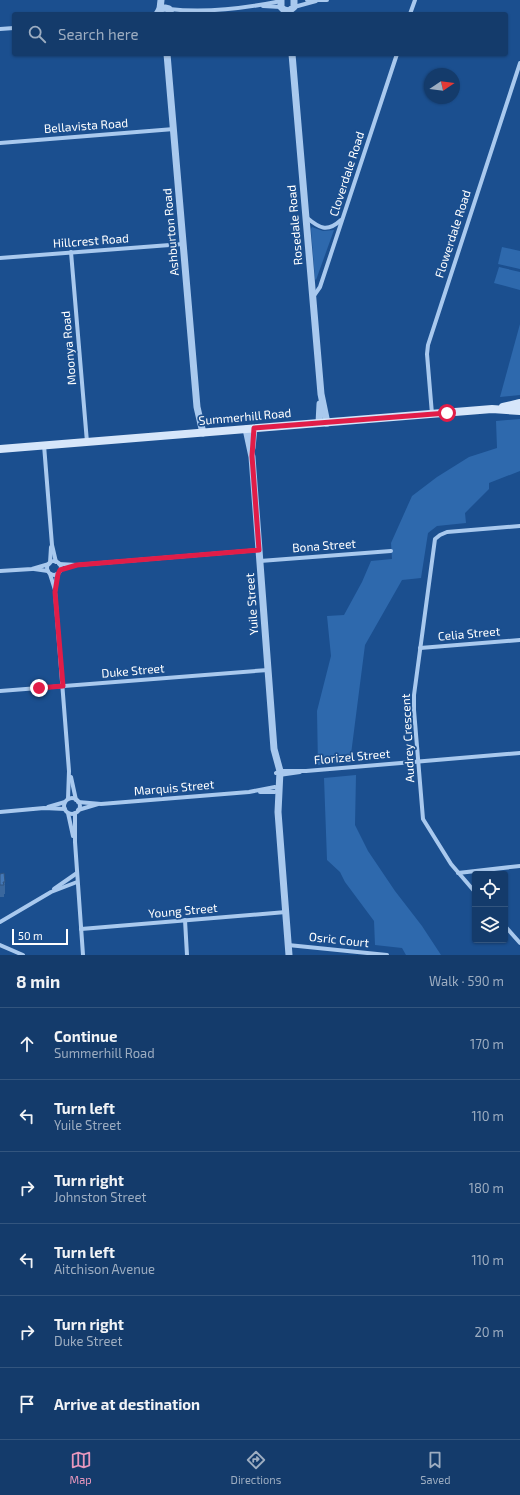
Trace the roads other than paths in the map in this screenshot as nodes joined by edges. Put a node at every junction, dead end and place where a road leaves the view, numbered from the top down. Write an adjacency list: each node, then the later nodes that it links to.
1 (161, 0): 9 (street)
2 (165, 0): 9 (street)
3 (307, 0): 6 (street)
4 (327, 0): 6 (street)
5 (415, 0): 10 (street)
6 (316, 1): 7 (street)
7 (287, 7): 8 (street)
8 (187, 11): 9 (street)
9 (162, 12)
10 (411, 12)
11 (12, 28): 12 (street)
12 (0, 29)
13 (167, 56): 17 (street, Ashburton Road)
14 (292, 56): 19 (street, Rosedale Road)
15 (396, 56): 20 (street, Cloverdale Road)
16 (520, 63): 28 (street, Flowerdale Road)
17 (174, 129): 18 (street, Bellavista Road); 21 (street, Ashburton Road)
18 (0, 142)
19 (306, 217): 20 (street); 24 (street, Rosedale Road)
20 (343, 218): 24 (street, Cloverdale Road)
21 (183, 244): 22 (street, Hillcrest Road); 31 (street, Ashburton Road)
22 (71, 252): 23 (street, Hillcrest Road); 32 (street, Moonya Road)
23 (0, 258)
24 (313, 298): 29 (street, Rosedale Road)
25 (520, 403): 26 (main road, Summerhill Road)
26 (492, 410): 27 (main road, Summerhill Road); 28 (main road, Summerhill Road)
27 (520, 410)
28 (432, 414): 29 (main road, Summerhill Road)
29 (323, 423): 30 (main road, Summerhill Road)
30 (250, 429): 31 (main road, Summerhill Road); 37 (street, Yuile Street)
31 (199, 433): 32 (main road, Summerhill Road)
32 (87, 442): 33 (main road, Summerhill Road)
33 (44, 445): 34 (main road, Summerhill Road); 36 (street)
34 (0, 449)
35 (520, 526): 50 (street, Audrey Crescent)
36 (52, 545): 40 (street); 41 (street)
37 (259, 550): 39 (street, Yuile Street); 42 (street)
38 (390, 551): 39 (street, Bona Street)
39 (260, 561): 51 (street, Yuile Street)
40 (57, 563): 41 (street); 42 (street); 44 (street)
41 (49, 564): 43 (street); 46 (street)
42 (77, 565): 44 (street)
43 (32, 569): 45 (street); 46 (street)
44 (60, 570): 47 (street)
45 (0, 571)
46 (49, 572): 47 (street); 48 (street)
47 (58, 574): 48 (street)
48 (55, 592): 52 (street)
49 (520, 640): 50 (street, Celia Street)
50 (420, 648): 55 (street, Audrey Crescent)
51 (268, 670): 52 (street, Duke Street); 57 (street, Yuile Street)
52 (63, 686): 53 (street, Duke Street); 56 (street)
53 (0, 691)
54 (520, 753): 55 (street, Florizel Street)
55 (418, 762): 57 (street, Florizel Street); 69 (street, Audrey Crescent)
56 (69, 771): 59 (street); 60 (street)
57 (279, 773): 58 (street, Yuile Street)
58 (276, 789): 61 (street, Marquis Street); 73 (street, Yuile Street)
59 (67, 801): 60 (street); 62 (street); 63 (street)
60 (77, 801): 61 (street, Marquis Street); 65 (street)
61 (101, 804): 65 (street, Marquis Street)
62 (44, 808): 63 (street); 64 (street)
63 (66, 811): 65 (street); 66 (street)
64 (0, 812)
65 (77, 812): 66 (street)
66 (74, 842): 68 (street)
67 (520, 866): 69 (street)
68 (77, 873): 70 (street); 72 (street)
69 (458, 873): 71 (street, Audrey Crescent)
70 (77, 882): 72 (street); 76 (street)
71 (472, 889)
72 (50, 892): 75 (street)
73 (286, 912): 74 (street, Young Street); 79 (street, Yuile Street)
74 (185, 920): 76 (street, Young Street); 83 (street)
75 (0, 922)
76 (81, 929): 82 (street)
77 (508, 929): 78 (street)
78 (520, 943)
79 (288, 945): 84 (street, Yuile Street); 85 (street, Osric Court)
80 (0, 946): 81 (street)
81 (23, 955)
82 (83, 955)
83 (187, 955)
84 (289, 955)
85 (387, 955)

